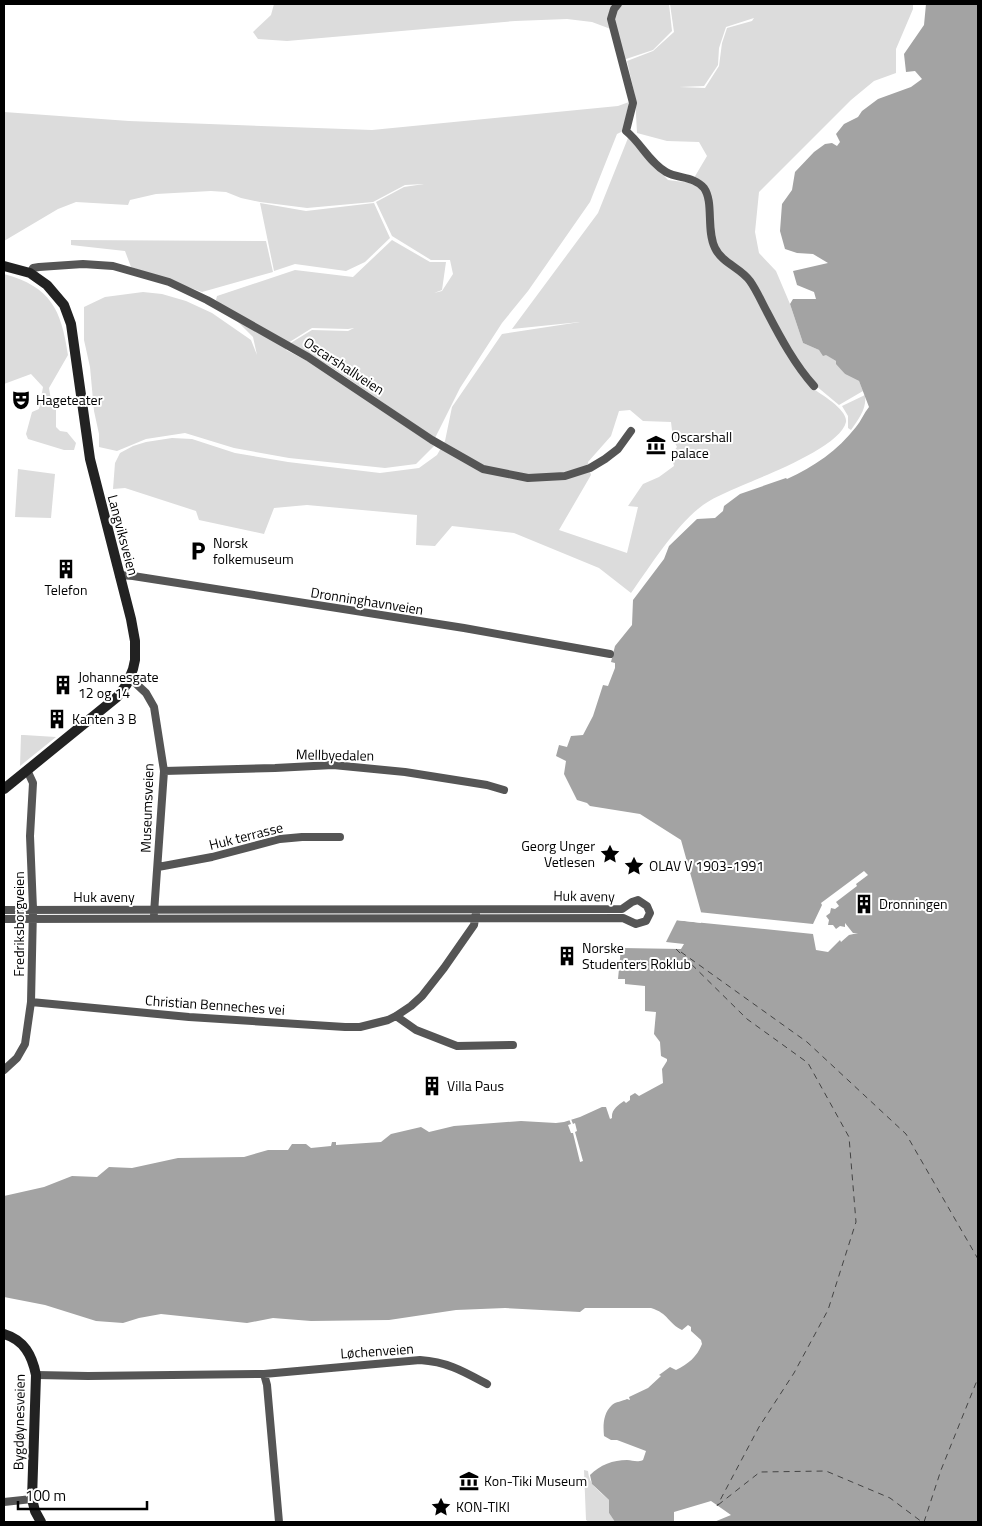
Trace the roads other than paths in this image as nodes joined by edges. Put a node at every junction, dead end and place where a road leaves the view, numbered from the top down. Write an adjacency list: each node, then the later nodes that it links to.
1 (618, 4): 4 (street)
2 (4, 266): 3 (street, Langviksveien)
3 (30, 273): 5 (street, Oscarshallveien); 6 (street, Langviksveien)
4 (814, 386)
5 (631, 431)
6 (119, 575): 7 (street, Dronninghavnveien); 8 (street, Langviksveien)
7 (610, 654)
8 (130, 678): 9 (street, Langviksveien); 10 (street, Museumsveien)
9 (27, 770): 11 (street, Langviksveien); 23 (street, Fredriksborgveien)
10 (164, 771): 12 (street, Mellbyedalen); 14 (street, Museumsveien)
11 (4, 789)
12 (504, 790)
13 (340, 837): 14 (street, Huk terrasse)
14 (158, 867): 24 (street, Museumsveien)
15 (544, 908): 21 (street, Huk aveny); 31 (street, Huk aveny); 31 (street, Huk aveny)
16 (204, 909): 17 (street, Huk aveny); 24 (street, Huk aveny); 26 (street)
17 (252, 909): 18 (street, Huk aveny); 27 (street)
18 (305, 909): 19 (street, Huk aveny); 33 (street)
19 (361, 909): 20 (street, Huk aveny); 28 (street)
20 (422, 909): 21 (street, Huk aveny); 29 (street)
21 (476, 909): 30 (street)
22 (4, 910): 23 (street, Huk aveny)
23 (33, 910): 24 (street, Huk aveny); 25 (street, Fredriksborgveien)
24 (154, 914): 25 (street, Huk aveny); 26 (street, Huk aveny)
25 (33, 918): 32 (street, Huk aveny); 34 (street, Fredriksborgveien)
26 (203, 918): 27 (street, Huk aveny)
27 (252, 918): 33 (street, Huk aveny)
28 (361, 918): 29 (street, Huk aveny); 33 (street, Huk aveny)
29 (422, 918): 30 (street, Huk aveny)
30 (476, 918): 31 (street, Huk aveny); 35 (street, Christian Benneches vei)
31 (544, 918)
32 (4, 919)
33 (305, 919)
34 (31, 1002): 35 (street, Christian Benneches vei); 37 (street, Fredriksborgveien)
35 (396, 1016): 36 (street)
36 (513, 1045)
37 (4, 1070)
38 (4, 1334): 40 (street, Bygdøynesveien)
39 (264, 1374): 40 (street, Løchenveien); 41 (street, Løchenveien); 45 (street)
40 (36, 1375): 42 (street, Bygdøynesveien)
41 (487, 1384)
42 (32, 1499): 43 (street); 44 (street, Bygdøynesveien)
43 (4, 1502)
44 (41, 1522)
45 (279, 1522)

